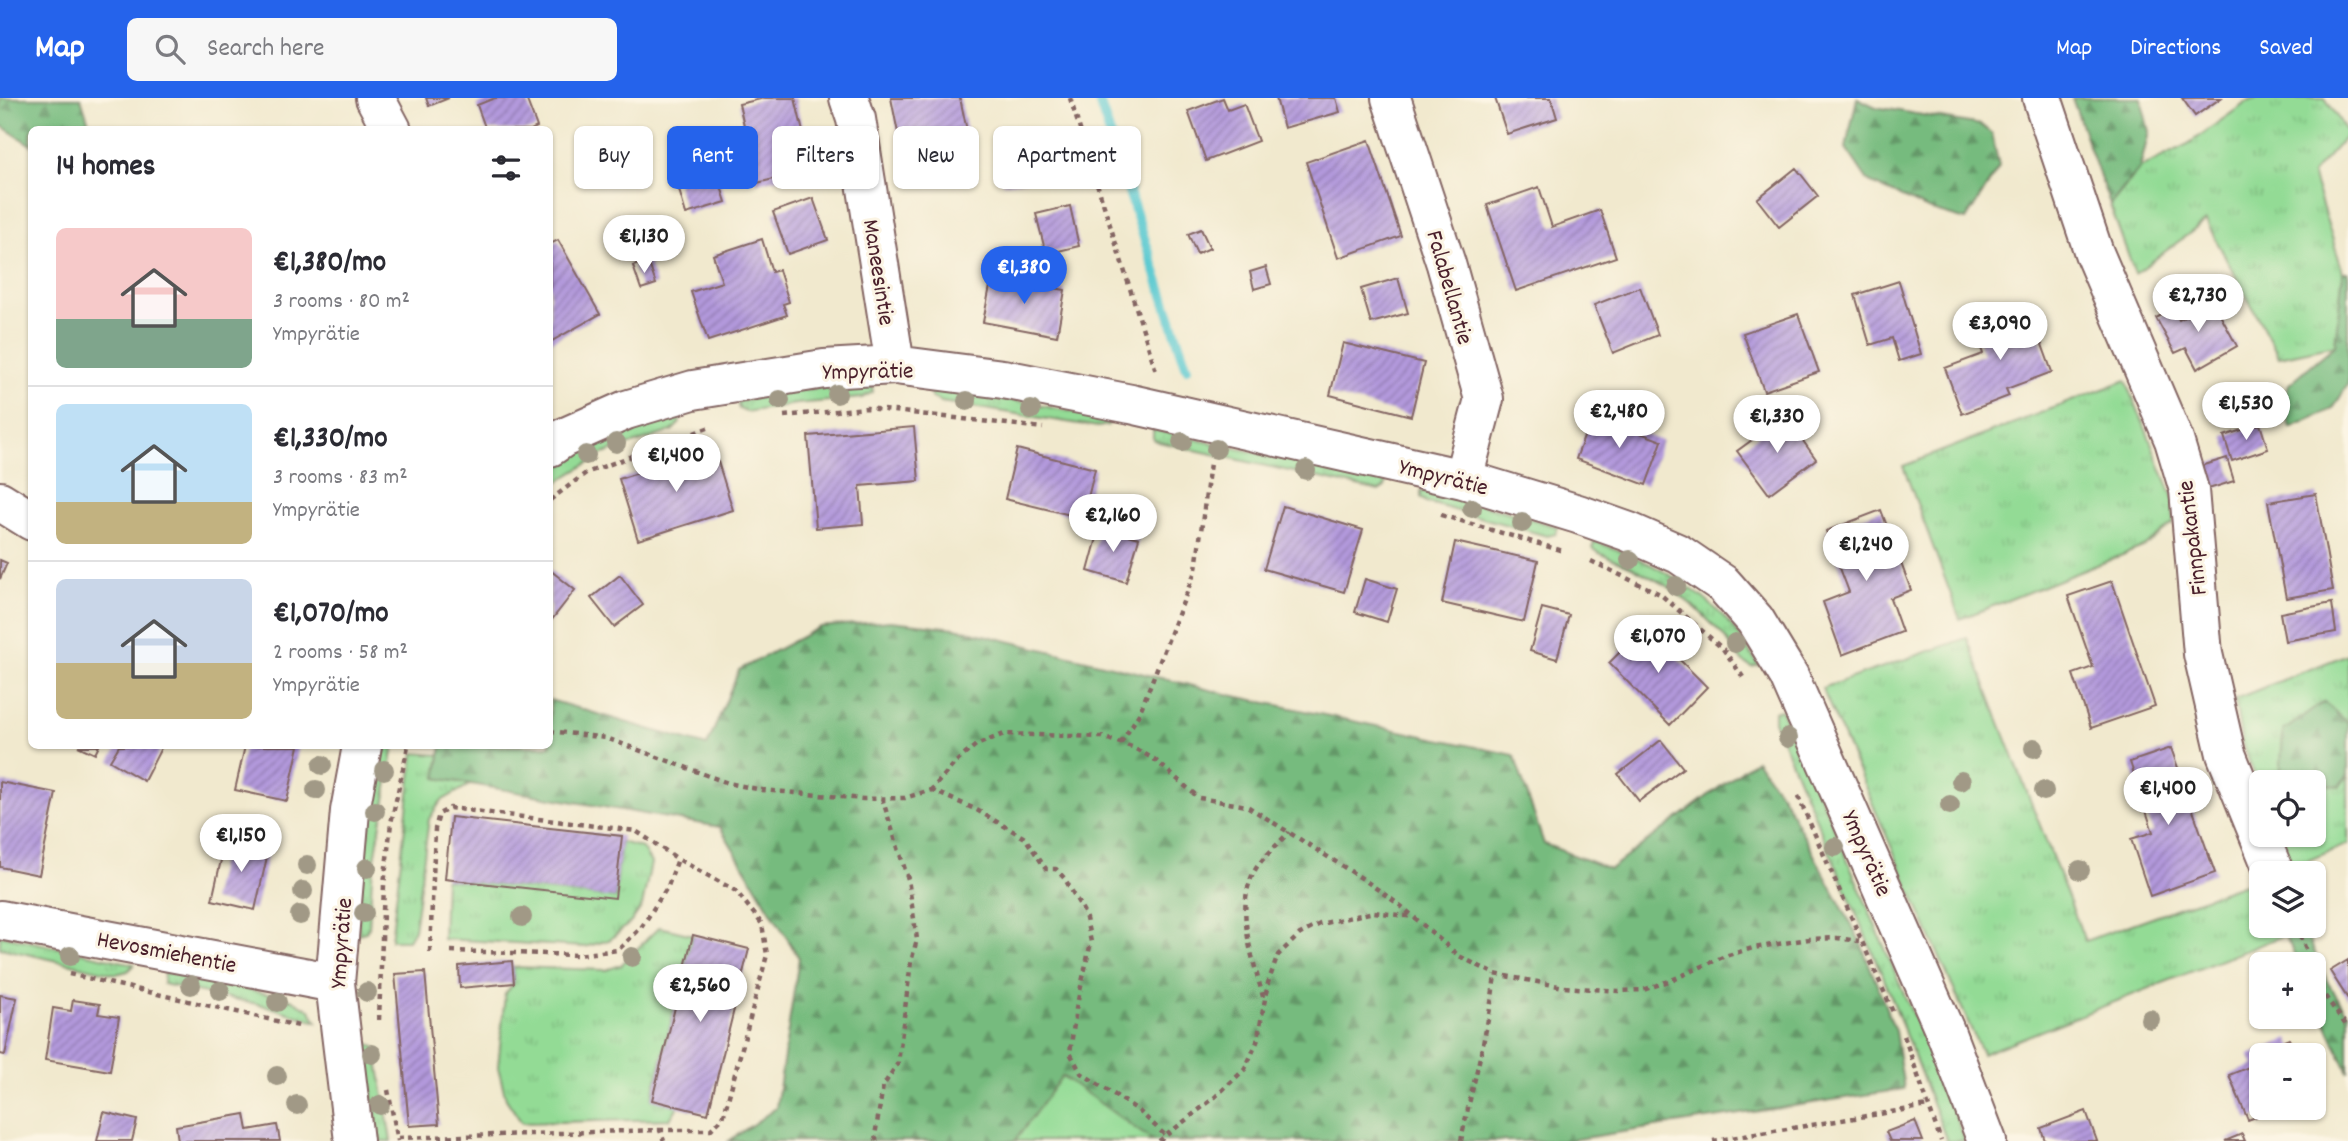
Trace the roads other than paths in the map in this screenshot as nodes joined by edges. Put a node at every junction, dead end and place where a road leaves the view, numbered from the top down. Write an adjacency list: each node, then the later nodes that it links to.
1 (375, 98): 5 (street)
2 (849, 98): 6 (street, Maneesintie)
3 (1391, 98): 8 (street, Falabellantie)
4 (2042, 98): 12 (street, Finnpakantie)
5 (390, 126)
6 (895, 365): 7 (street, Ympyrätie); 8 (street, Ympyrätie)
7 (554, 433)
8 (1463, 479): 16 (street, Ympyrätie)
9 (0, 501): 10 (street)
10 (28, 518)
11 (361, 749): 14 (street, Ympyrätie)
12 (2270, 861)
13 (0, 920): 14 (street, Hevosmiehentie)
14 (335, 983): 15 (street, Ympyrätie)
15 (354, 1141)
16 (1987, 1141)

